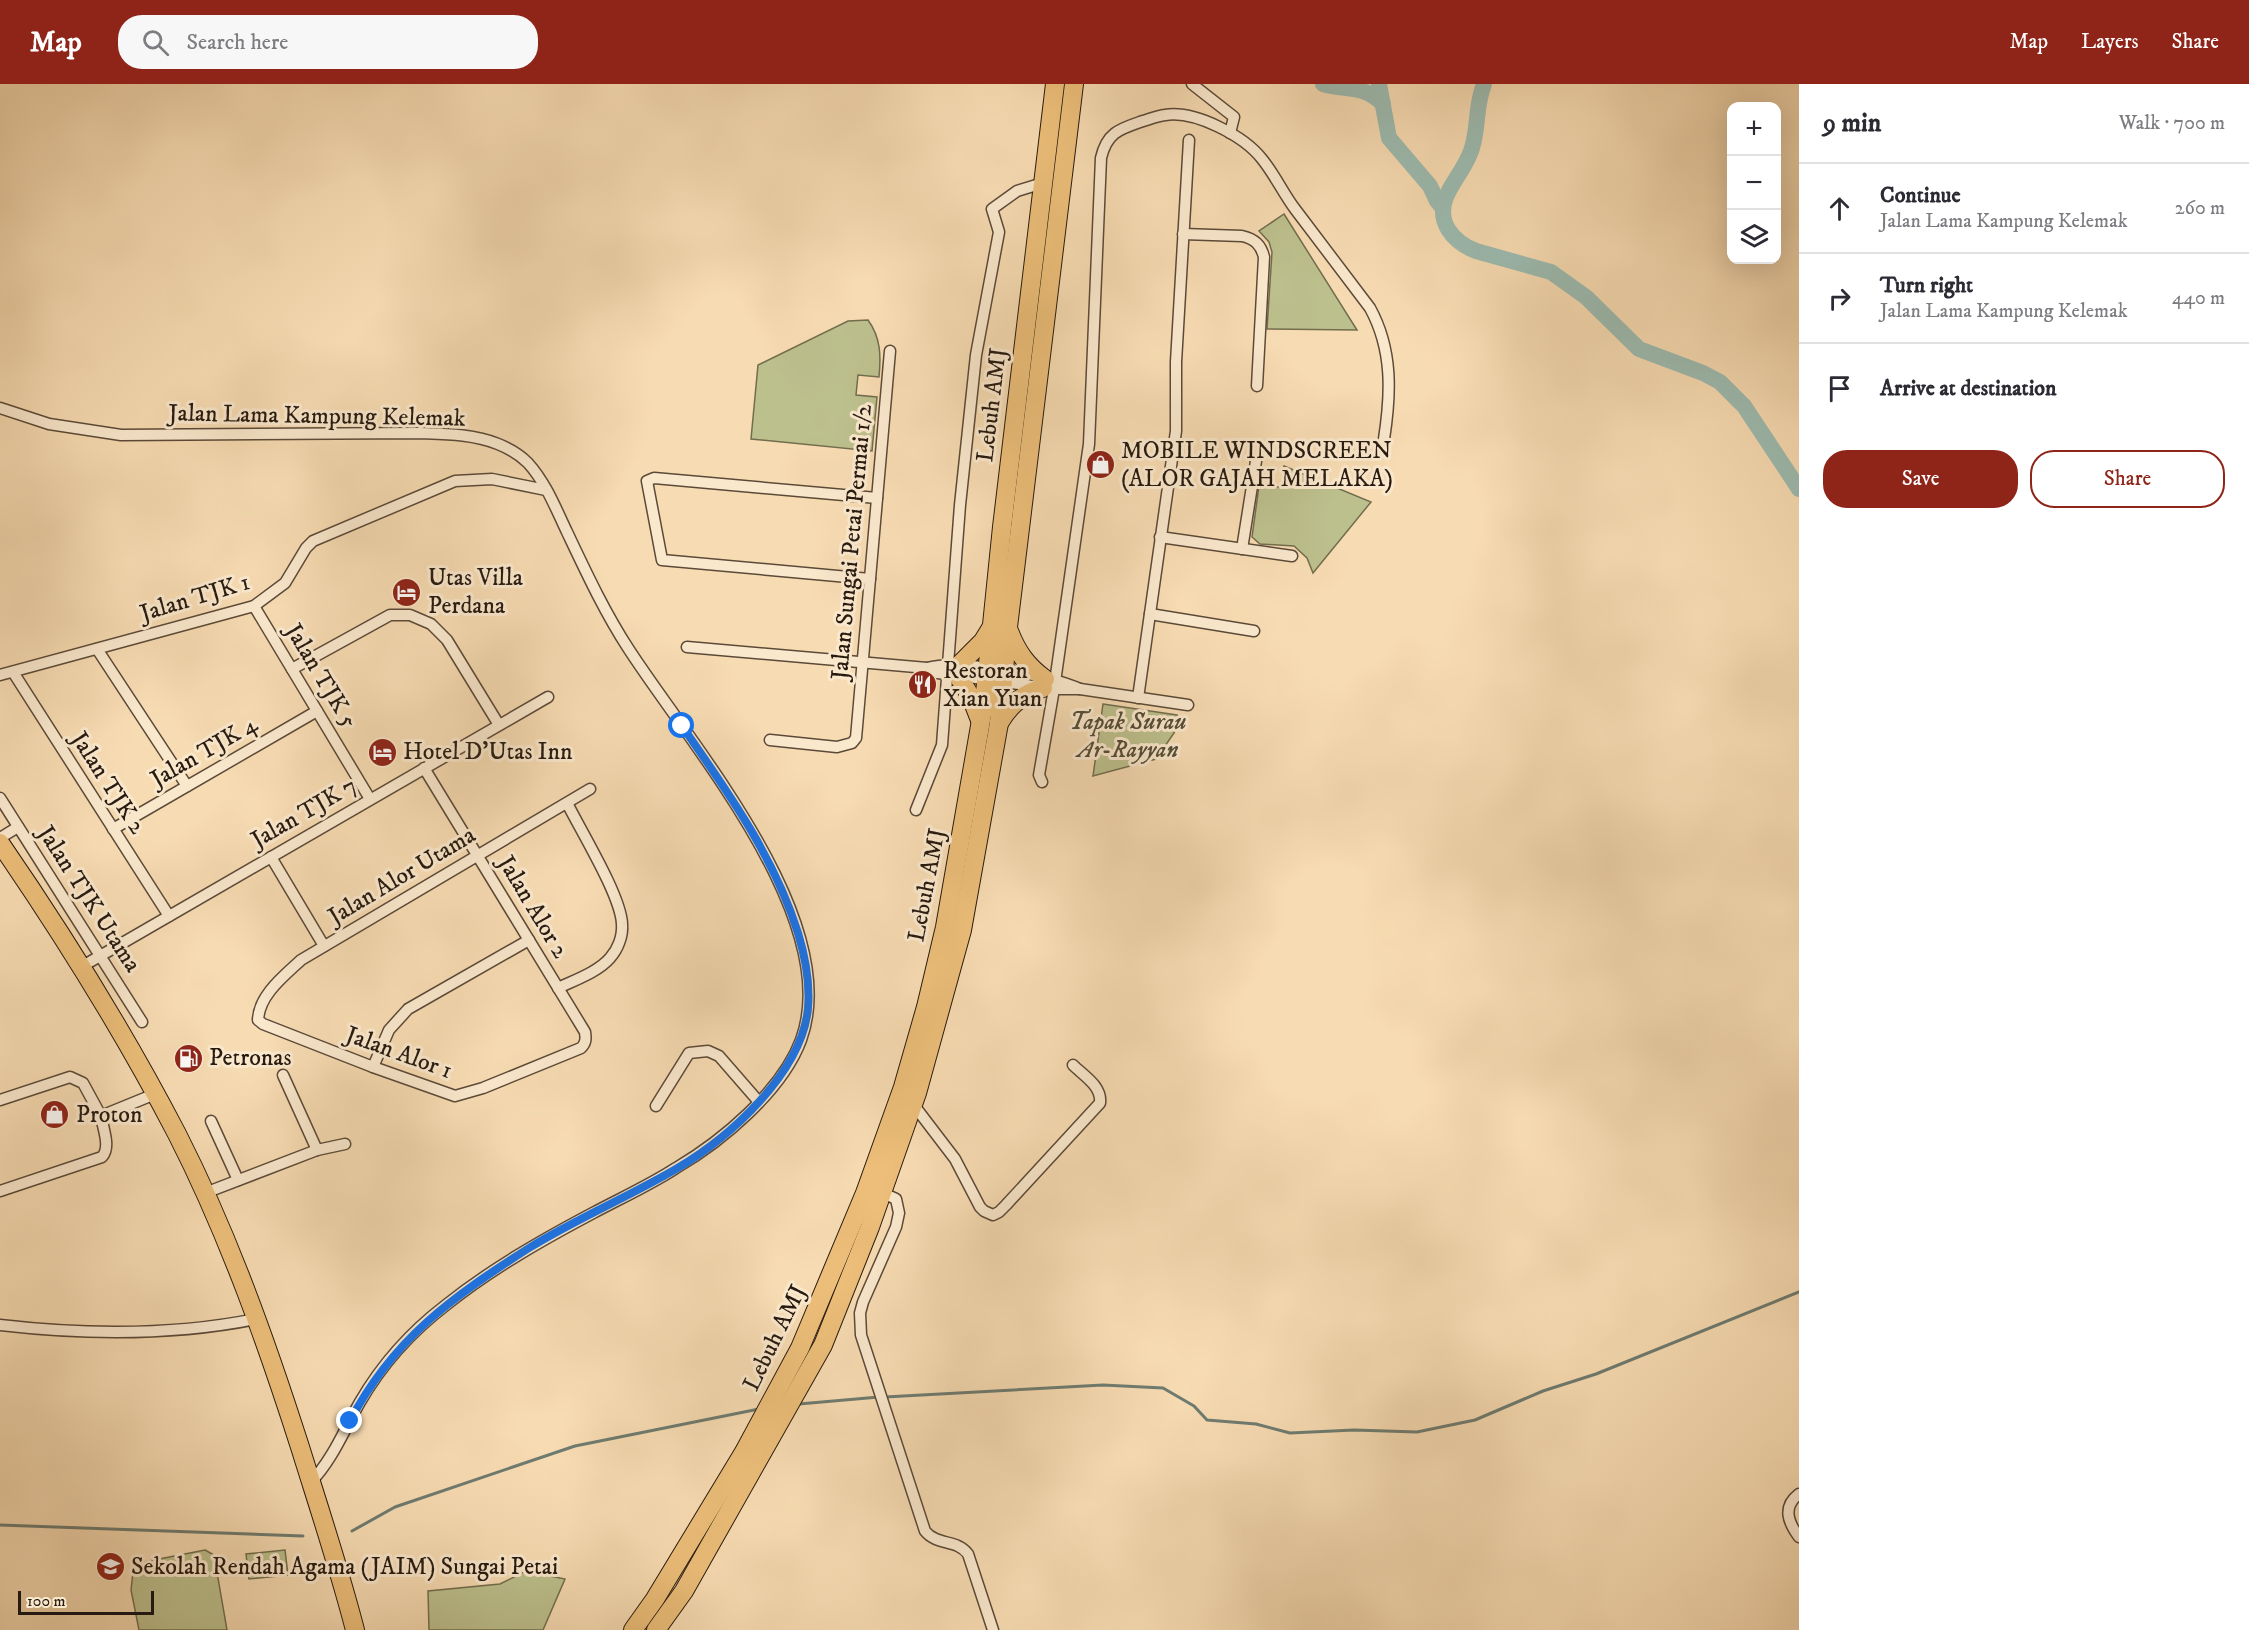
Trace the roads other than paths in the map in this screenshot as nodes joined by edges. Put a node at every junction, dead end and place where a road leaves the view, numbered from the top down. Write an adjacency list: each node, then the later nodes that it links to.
1 (1055, 84): 6 (main road, Lebuh AMJ)
2 (1074, 84): 21 (main road, Lebuh AMJ)
3 (1192, 84): 4 (street)
4 (1230, 133): 11 (street); 31 (street)
5 (1189, 140): 7 (street)
6 (1043, 183): 21 (main road, Lebuh AMJ); 27 (street)
7 (1184, 234): 9 (street); 15 (street)
8 (890, 351): 14 (street, Jalan Sungai Petai Permai 1/2)
9 (1257, 386)
10 (0, 408): 13 (street, Jalan Lama Kampung Kelemak)
11 (1384, 439)
12 (1256, 461): 16 (street)
13 (546, 490): 19 (street, Jalan TJK 1); 67 (street, Jalan Lama Kampung Kelemak)
14 (877, 498): 18 (street, Jalan Sungai Petai Permai 1/2); 18 (street)
15 (1161, 537): 16 (street); 20 (street)
16 (1242, 549): 17 (street)
17 (1292, 556)
18 (870, 579): 25 (street, Jalan Sungai Petai Permai 1/2)
19 (254, 606): 24 (street, Jalan TJK 1); 26 (street, Jalan TJK 5)
20 (1150, 614): 22 (street); 33 (street)
21 (1000, 626): 27 (main road); 30 (main road, Lebuh AMJ); 31 (main road)
22 (1254, 631)
23 (687, 647): 25 (street)
24 (98, 650): 28 (street, Jalan TJK 1); 41 (street)
25 (862, 662): 27 (street); 38 (street, Jalan Sungai Petai Permai 1/2)
26 (292, 669): 35 (street, Jalan TJK 5); 37 (street)
27 (953, 670): 30 (street); 36 (main road); 46 (street)
28 (13, 672): 29 (street, Jalan TJK 1); 48 (street, Jalan TJK 2)
29 (0, 675)
30 (996, 675): 31 (street); 36 (main road, Lebuh AMJ)
31 (1049, 684): 33 (street); 36 (main road); 40 (street)
32 (548, 697): 37 (street, Jalan TJK 7)
33 (1138, 698): 34 (street)
34 (1188, 705)
35 (317, 711): 41 (street, Jalan TJK 4); 44 (street, Jalan TJK 5)
36 (990, 724): 68 (main road, Lebuh AMJ); 80 (main road, Lebuh AMJ)
37 (499, 725): 39 (street, Jalan TJK 7)
38 (770, 740)
39 (424, 768): 44 (street, Jalan TJK 7); 51 (street, Jalan Alor 2)
40 (1042, 782)
41 (187, 786): 48 (street, Jalan TJK 4)
42 (590, 789): 45 (street, Jalan Alor Utama)
43 (0, 798): 47 (street, Jalan TJK Utama)
44 (370, 799): 52 (street, Jalan TJK 7)
45 (567, 803): 51 (street, Jalan Alor Utama); 58 (street)
46 (916, 810)
47 (18, 827): 49 (street); 56 (street, Jalan TJK Utama)
48 (113, 829): 53 (street, Jalan TJK 2)
49 (0, 838)
50 (0, 843): 57 (main road)
51 (477, 855): 54 (street, Jalan Alor 2); 55 (street, Jalan Alor Utama)
52 (271, 856): 53 (street, Jalan TJK 7); 55 (street)
53 (169, 916): 56 (street, Jalan TJK 7)
54 (529, 940): 58 (street, Jalan Alor 2); 63 (street)
55 (324, 946): 59 (street, Jalan Alor Utama)
56 (100, 955): 57 (street, Jalan TJK 7); 60 (street, Jalan TJK Utama)
57 (81, 967): 65 (main road)
58 (558, 988): 61 (street, Jalan Alor 2)
59 (258, 1020): 63 (street, Jalan Alor 1)
60 (142, 1022)
61 (586, 1037): 63 (street, Jalan Alor 1)
62 (1073, 1065): 68 (street)
63 (373, 1067)
64 (283, 1075): 73 (street)
65 (155, 1094): 70 (street); 77 (main road)
66 (0, 1100): 70 (street)
67 (759, 1102): 69 (street); 82 (street, Jalan Lama Kampung Kelemak)
68 (913, 1104): 76 (main road, Lebuh AMJ)
69 (656, 1106)
70 (100, 1116): 75 (street)
71 (211, 1121): 74 (street)
72 (345, 1144): 73 (street)
73 (317, 1150): 74 (street)
74 (238, 1180): 77 (street)
75 (0, 1191)
76 (882, 1192): 80 (main road, Lebuh AMJ); 88 (street)
77 (205, 1193): 78 (main road)
78 (256, 1319): 79 (street); 82 (main road)
79 (0, 1325)
80 (789, 1388): 81 (main road, Lebuh AMJ)
81 (773, 1416): 86 (main road, Lebuh AMJ); 87 (main road, Lebuh AMJ)
82 (311, 1482): 85 (main road)
83 (1799, 1494): 84 (street)
84 (1799, 1538)
85 (355, 1630)
86 (633, 1630)
87 (656, 1630)
88 (993, 1630)

